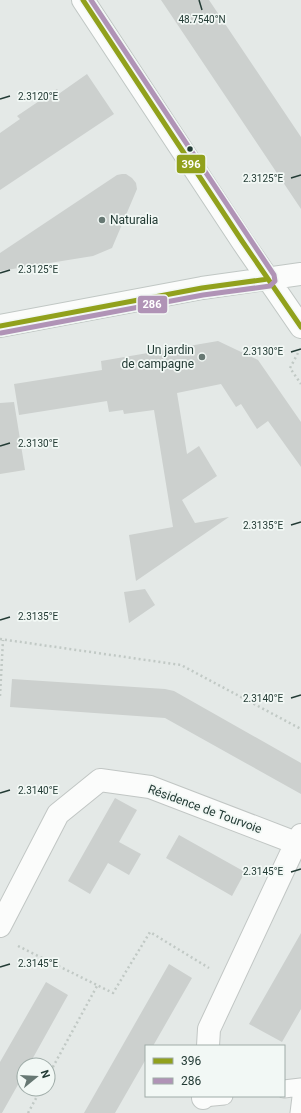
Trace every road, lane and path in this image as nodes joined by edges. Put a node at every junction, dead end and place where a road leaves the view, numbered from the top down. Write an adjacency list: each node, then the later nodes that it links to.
1 (83, 0): 3 (street)
2 (301, 274): 3 (street)
3 (268, 279): 4 (street); 5 (street)
4 (0, 326)
5 (301, 327)
6 (301, 348): 7 (path)
7 (301, 384)
8 (2, 640): 9 (path); 10 (path)
9 (0, 696)
10 (301, 729)
11 (298, 839): 12 (street, Résidence de Tourvoie); 14 (street, Résidence de Tourvoie)
12 (0, 926)
13 (14, 944): 15 (path)
14 (231, 981): 15 (path); 16 (street, Résidence de Tourvoie)
15 (97, 986): 17 (path)
16 (208, 1045)
17 (56, 1061)
18 (301, 1087): 19 (lane)
19 (285, 1089)
20 (37, 1097): 22 (path)
21 (301, 1097): 23 (lane)
22 (28, 1113)
23 (299, 1113)

